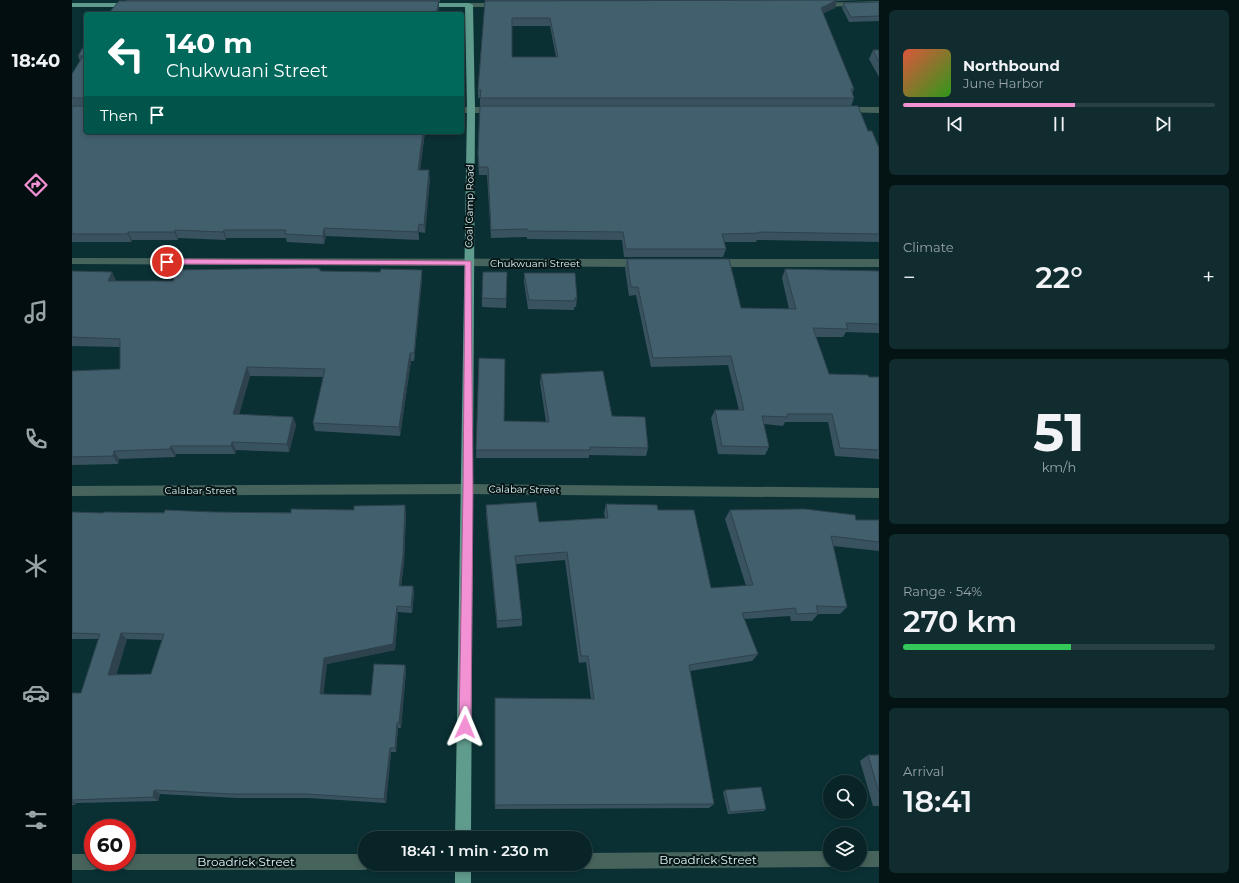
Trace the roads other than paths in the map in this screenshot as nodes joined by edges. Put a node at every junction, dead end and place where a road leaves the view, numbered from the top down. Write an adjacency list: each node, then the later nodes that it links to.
1 (879, 3): 6 (street)
2 (72, 5): 3 (main road)
3 (139, 5)
4 (414, 5): 7 (main road)
5 (508, 5): 7 (street)
6 (812, 5)
7 (469, 6): 8 (main road, Coal Camp Road)
8 (466, 110): 9 (street); 13 (main road, Coal Camp Road)
9 (502, 110)
10 (832, 110): 11 (street)
11 (879, 110)
12 (72, 261): 13 (street, Chukwuani Street)
13 (469, 263): 14 (street, Chukwuani Street); 17 (main road, Coal Camp Road)
14 (650, 263)
15 (705, 263): 16 (street)
16 (879, 263)
17 (468, 489): 18 (street, Calabar Street); 19 (street, Calabar Street); 20 (main road, Coal Camp Road)
18 (72, 490)
19 (879, 493)
20 (464, 831)
21 (823, 859): 24 (street, Broadrick Street)
22 (867, 859): 23 (street)
23 (879, 859)
24 (592, 861)
25 (72, 862): 26 (street)
26 (84, 862)
27 (136, 862): 28 (street, Broadrick Street)
28 (358, 862)
29 (463, 871): 30 (main road)
30 (463, 883)

